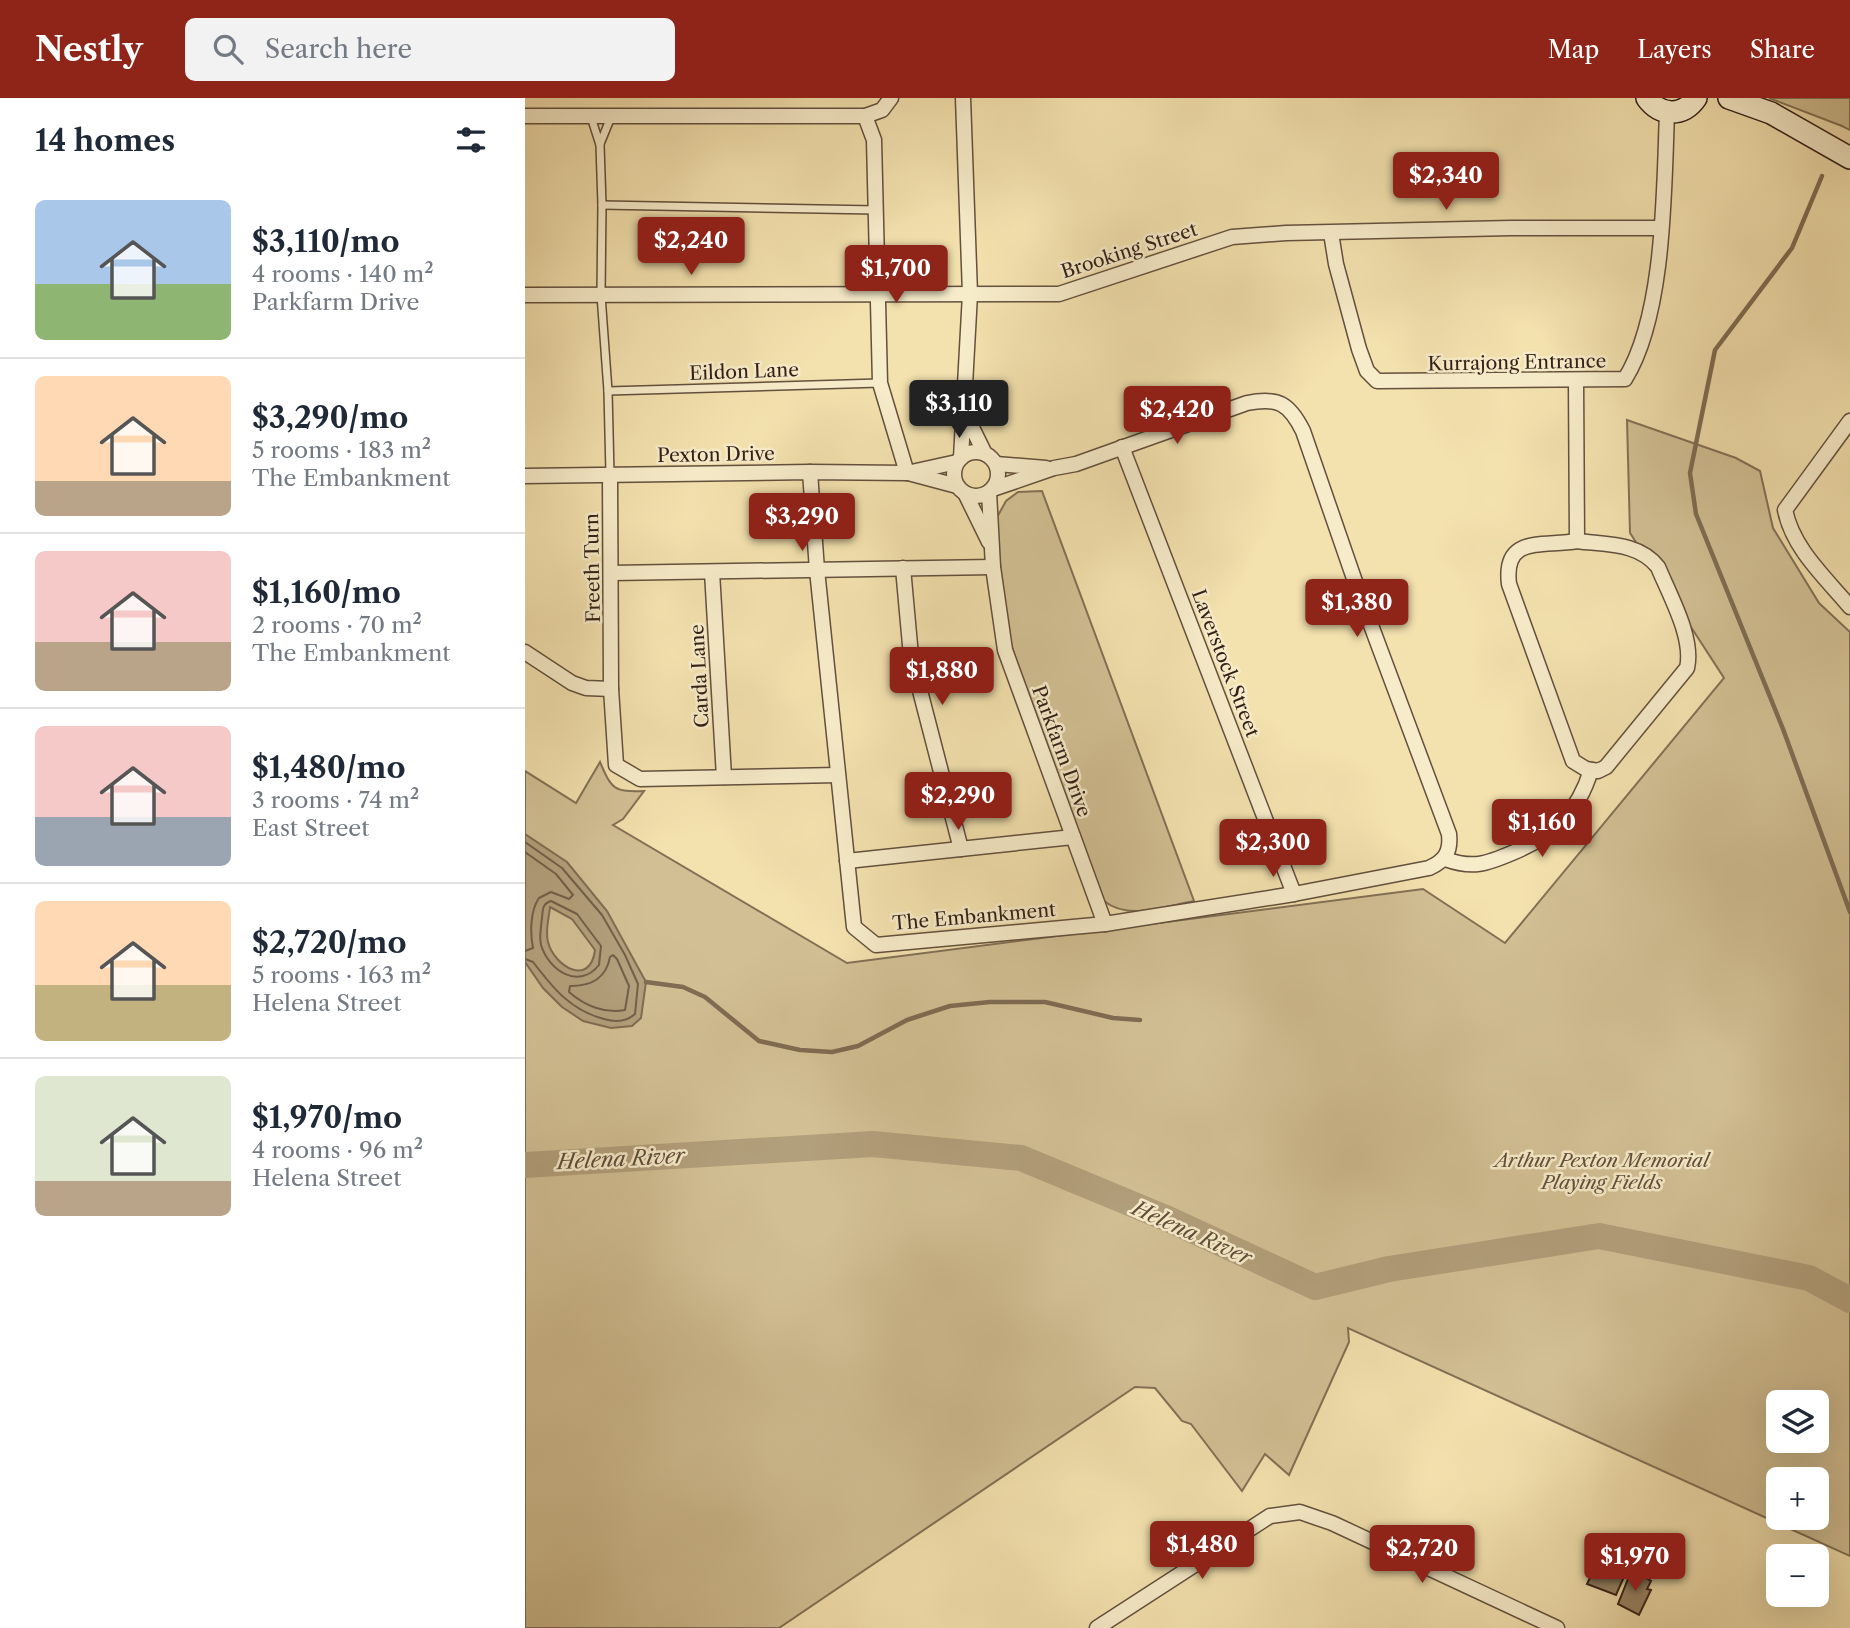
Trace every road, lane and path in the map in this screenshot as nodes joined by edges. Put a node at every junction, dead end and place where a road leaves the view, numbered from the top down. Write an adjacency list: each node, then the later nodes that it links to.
1 (963, 98): 19 (street, Parkfarm Drive)
2 (1647, 98): 6 (street)
3 (1696, 98): 6 (street)
4 (1729, 98): 13 (street)
5 (886, 104): 7 (street); 11 (street)
6 (1667, 112): 16 (street, Kurrajong Entrance)
7 (865, 116): 9 (street); 11 (street)
8 (591, 117): 9 (street); 10 (street); 12 (lane, Freeth Turn)
9 (611, 117): 12 (lane, Freeth Turn)
10 (526, 118)
11 (874, 140): 15 (street)
12 (600, 145): 14 (lane, Freeth Turn)
13 (1850, 158)
14 (602, 205): 15 (lane); 21 (lane, Freeth Turn)
15 (877, 210): 18 (street)
16 (1661, 228): 17 (street, Brooking Street); 22 (street, Kurrajong Entrance)
17 (1331, 233): 19 (street, Brooking Street); 22 (street, Kurrajong Entrance)
18 (879, 294): 19 (street, Brooking Street); 21 (street, Brooking Street); 23 (street)
19 (970, 294): 25 (street, Parkfarm Drive)
20 (525, 295): 21 (street, Brooking Street)
21 (601, 295): 24 (lane, Freeth Turn)
22 (1576, 380): 37 (street)
23 (880, 383): 24 (lane, Eildon Lane); 32 (street)
24 (608, 391): 33 (lane, Freeth Turn)
25 (965, 411): 28 (street, Parkfarm Drive); 29 (street, Parkfarm Drive)
26 (1850, 421): 44 (street)
27 (1122, 447): 30 (street); 52 (street); 54 (street, Laverstock Street)
28 (990, 459): 29 (street); 30 (street); 36 (street, Parkfarm Drive)
29 (959, 460): 32 (street, Pexton Drive); 35 (street, Parkfarm Drive)
30 (1054, 468): 36 (street)
31 (810, 472): 32 (street, Pexton Drive); 33 (street, Pexton Drive); 41 (street, The Embankment)
32 (907, 473): 35 (street, Pexton Drive)
33 (610, 475): 34 (street, Pexton Drive); 43 (street, Freeth Turn)
34 (525, 476)
35 (961, 490): 36 (street); 38 (street, Parkfarm Drive)
36 (991, 491): 38 (street, Parkfarm Drive)
37 (1577, 541): 47 (street); 47 (street)
38 (992, 546): 39 (street, Parkfarm Drive)
39 (993, 567): 40 (street); 50 (street, Parkfarm Drive)
40 (903, 568): 41 (street); 51 (street)
41 (817, 570): 42 (street); 48 (street, The Embankment)
42 (712, 572): 43 (street); 49 (street, Carda Lane)
43 (611, 573): 46 (street, Freeth Turn)
44 (1850, 607)
45 (525, 652): 46 (street)
46 (611, 689): 49 (street, Freeth Turn)
47 (1591, 770): 52 (street)
48 (838, 775): 49 (street, Freeth Turn); 53 (street, The Embankment)
49 (724, 777)
50 (1073, 837): 51 (street); 55 (street, Parkfarm Drive)
51 (961, 849): 53 (street)
52 (1445, 859): 54 (street, The Embankment)
53 (847, 861): 55 (street, The Embankment)
54 (1294, 894): 55 (street, The Embankment)
55 (1105, 924)
56 (1097, 1628): 57 (street)
57 (1557, 1628)

